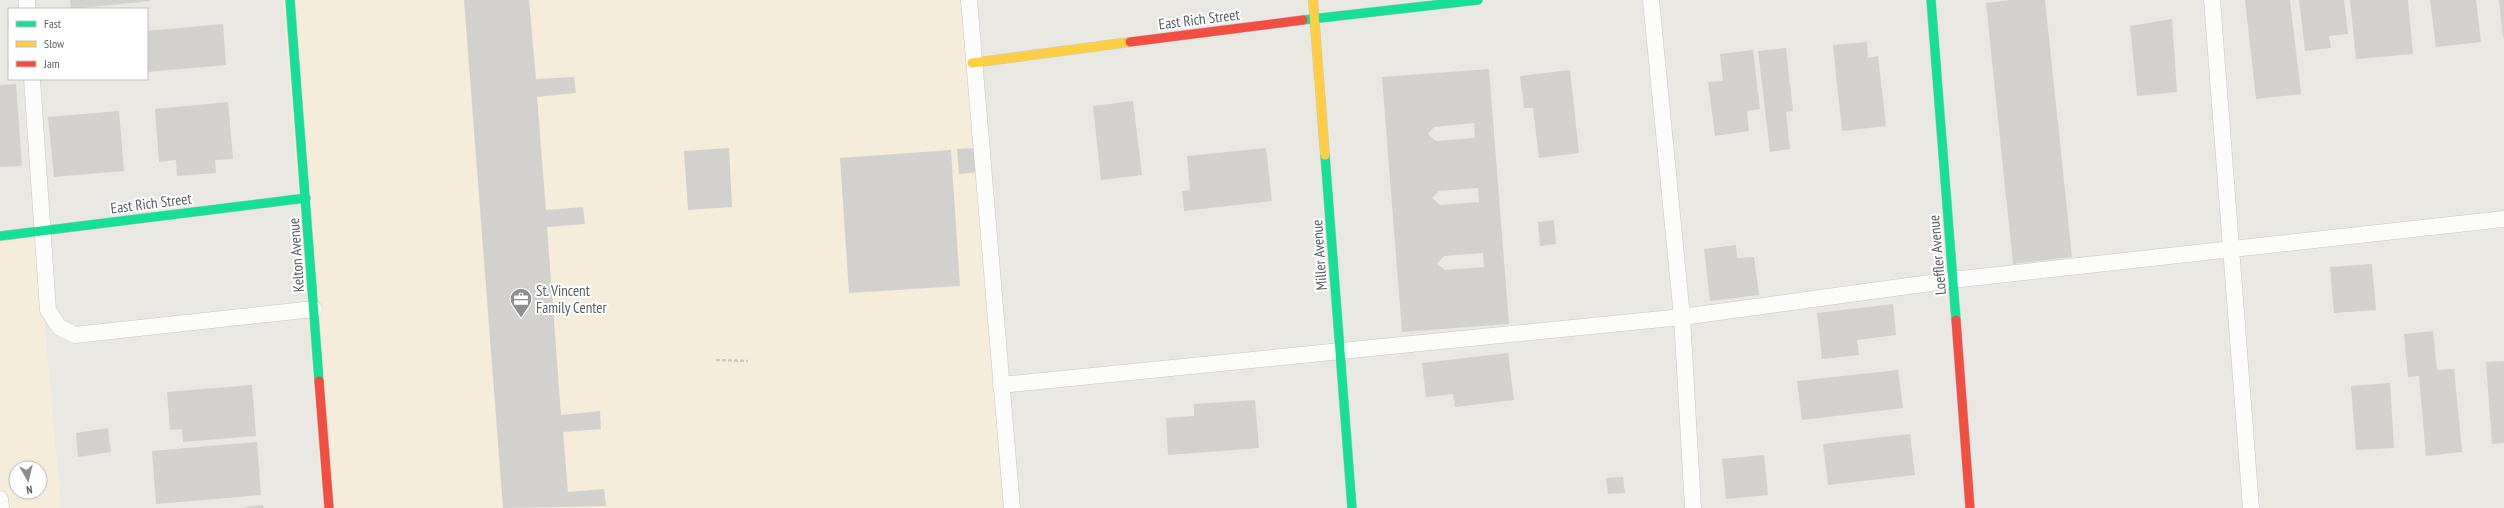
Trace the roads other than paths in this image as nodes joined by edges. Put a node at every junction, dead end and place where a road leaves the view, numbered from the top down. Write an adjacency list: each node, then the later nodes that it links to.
1 (290, 0): 11 (street, Kelton Avenue)
2 (969, 0): 9 (lane)
3 (1313, 0): 8 (street, Miller Avenue)
4 (1478, 0): 8 (street, East Rich Street)
5 (1651, 0): 18 (lane)
6 (1931, 0): 16 (street, Loeffler Avenue)
7 (2212, 0): 15 (lane)
8 (1314, 19): 9 (street, East Rich Street); 19 (street, Miller Avenue)
9 (972, 63): 20 (lane)
10 (32, 80): 13 (lane)
11 (306, 198): 13 (street, East Rich Street); 17 (street, Kelton Avenue)
12 (2504, 219): 15 (lane)
13 (41, 230): 14 (street, East Rich Street); 17 (lane)
14 (0, 236)
15 (2231, 249): 16 (lane); 28 (lane)
16 (1952, 280): 18 (lane); 27 (street, Loeffler Avenue)
17 (314, 309): 23 (street, Kelton Avenue)
18 (1682, 318): 19 (lane); 26 (lane)
19 (1340, 352): 20 (lane); 25 (street, Miller Avenue)
20 (1001, 385): 24 (lane)
21 (0, 499): 22 (lane)
22 (1, 508)
23 (329, 508)
24 (1012, 508)
25 (1352, 508)
26 (1693, 508)
27 (1970, 508)
28 (2251, 508)

